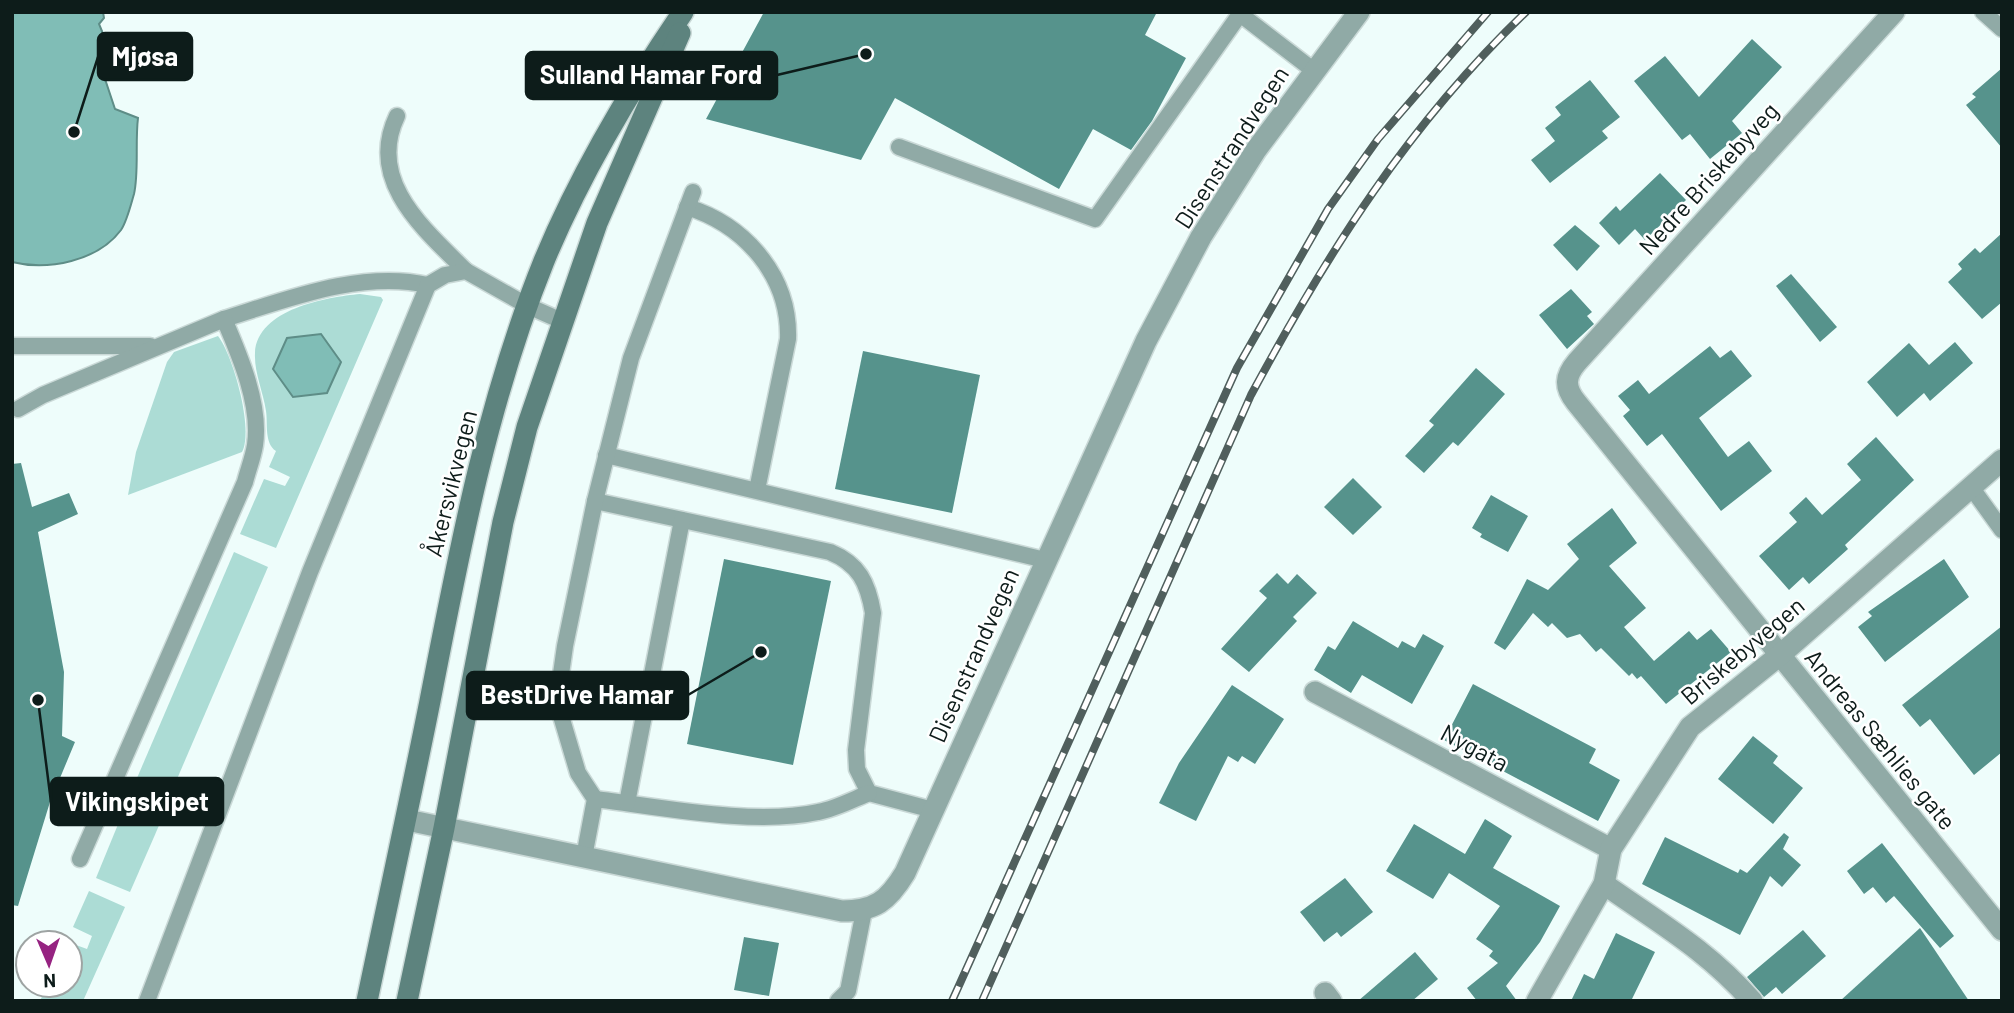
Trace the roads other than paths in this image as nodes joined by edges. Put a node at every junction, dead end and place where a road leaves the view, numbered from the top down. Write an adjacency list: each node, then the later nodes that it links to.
1 (683, 12): 13 (street, Åkersvikvegen)
2 (690, 12): 15 (street)
3 (1359, 12): 8 (street, Disenstrandvegen)
4 (1894, 12): 18 (street, Nedre Briskebyveg)
5 (1983, 12): 7 (lane)
6 (1240, 13): 8 (lane); 10 (lane)
7 (2002, 29)
8 (1314, 69): 27 (street, Disenstrandvegen)
9 (397, 116): 11 (lane)
10 (899, 148)
11 (466, 271): 12 (lane); 13 (lane)
12 (428, 285): 14 (lane); 42 (lane)
13 (527, 306): 15 (lane); 34 (street, Åkersvikvegen)
14 (224, 319): 16 (lane); 38 (lane)
15 (562, 321): 35 (street)
16 (159, 345): 17 (lane); 19 (lane)
17 (12, 346)
18 (1567, 382): 28 (street, Andreas Sæhlies gate)
19 (18, 409)
20 (606, 455): 23 (lane); 23 (lane); 24 (lane)
21 (2002, 460): 22 (street, Briskebyvegen)
22 (1971, 486): 26 (lane); 28 (street, Briskebyvegen)
23 (757, 490): 27 (lane)
24 (595, 501): 25 (lane); 31 (lane)
25 (682, 520): 30 (lane); 32 (lane)
26 (2002, 530)
27 (1045, 559): 33 (street, Disenstrandvegen)
28 (1780, 655): 36 (street, Briskebyvegen); 41 (street, Andreas Sæhlies gate)
29 (1315, 692): 36 (street, Nygata)
30 (869, 793): 32 (lane); 33 (lane)
31 (595, 799): 32 (lane); 37 (lane)
32 (627, 803)
33 (933, 810): 40 (street, Disenstrandvegen)
34 (407, 820): 35 (street); 43 (street, Åkersvikvegen)
35 (444, 828): 37 (street); 44 (street)
36 (1611, 849): 39 (street, Briskebyvegen)
37 (584, 857): 40 (street)
38 (80, 859)
39 (1604, 884): 46 (street, Briskebyvegen); 47 (street)
40 (864, 911): 45 (lane)
41 (2002, 930)
42 (147, 1001)
43 (367, 1001)
44 (407, 1001)
45 (838, 1001)
46 (1537, 1001)
47 (1752, 1001)

